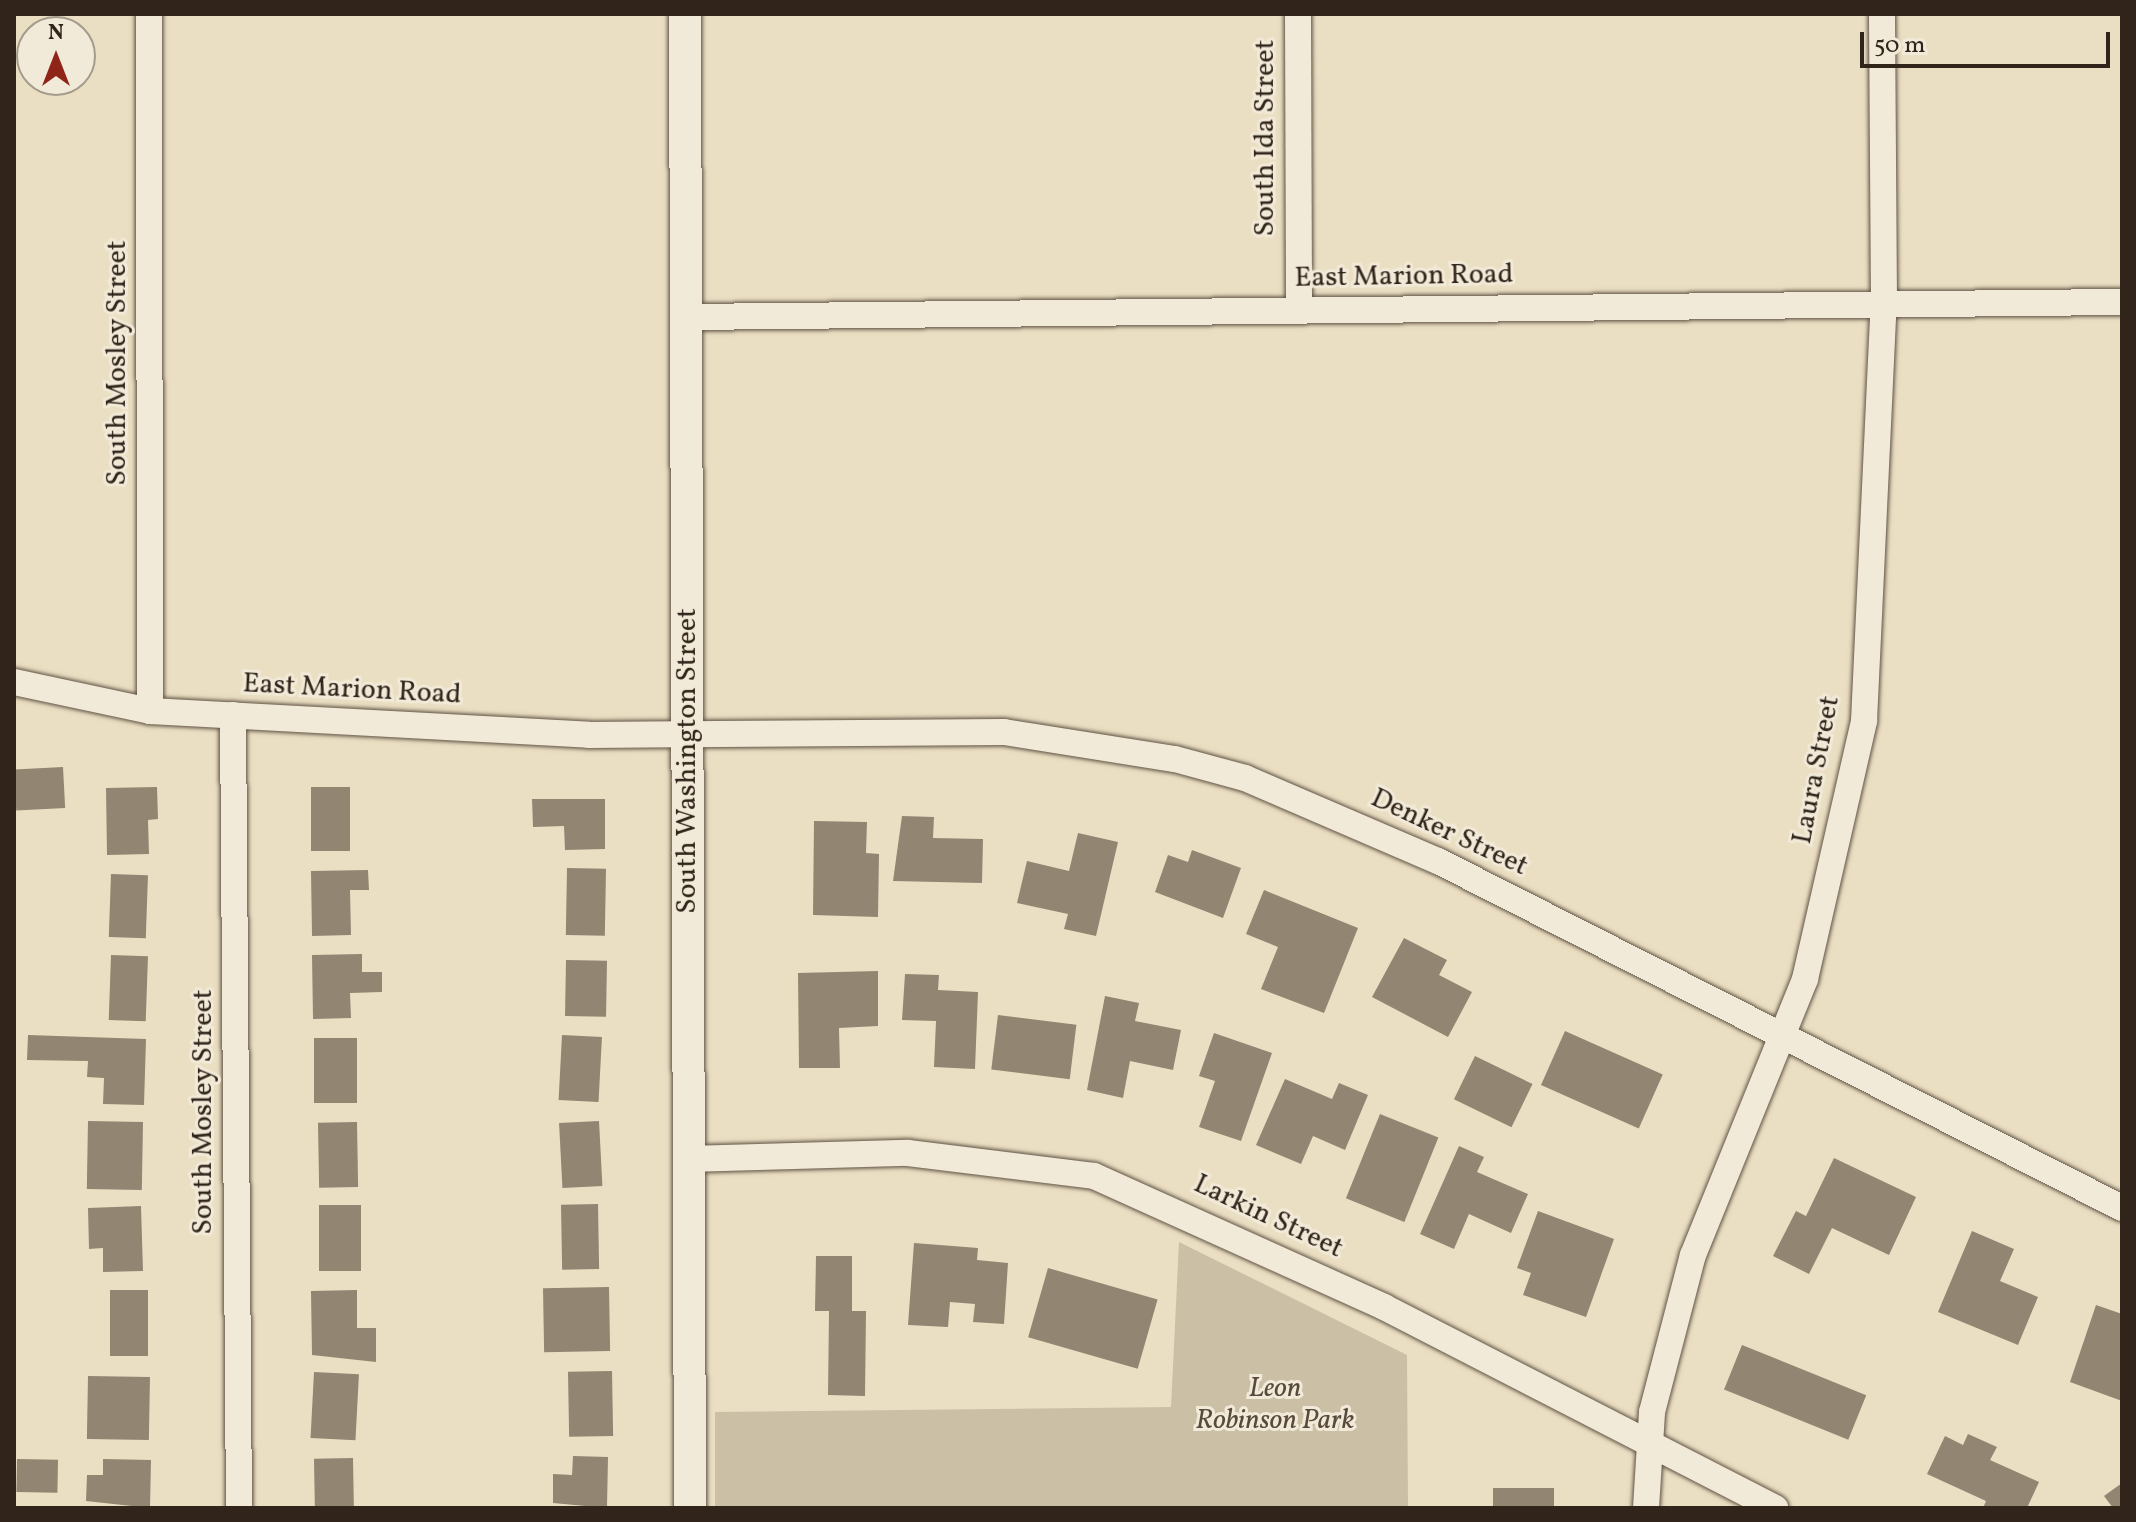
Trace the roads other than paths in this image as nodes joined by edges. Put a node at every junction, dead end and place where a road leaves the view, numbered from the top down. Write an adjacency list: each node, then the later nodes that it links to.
1 (149, 14): 10 (street, South Mosley Street)
2 (685, 14): 8 (street, South Washington Street)
3 (1298, 14): 7 (street, South Ida Street)
4 (1882, 14): 6 (street, Laura Street)
5 (2122, 302): 6 (street, East Marion Road)
6 (1884, 303): 7 (street, East Marion Road); 13 (street, Laura Street)
7 (1299, 311): 8 (street, East Marion Road)
8 (687, 317): 12 (street, South Washington Street)
9 (14, 682): 10 (street, East Marion Road)
10 (150, 711): 11 (street, East Marion Road)
11 (233, 715): 12 (street, East Marion Road); 17 (street, South Mosley Street)
12 (689, 734): 13 (street, Denker Street); 14 (street, South Washington Street)
13 (1783, 1033): 15 (street, Denker Street); 16 (street, Laura Street)
14 (688, 1159): 16 (street, Larkin Street); 18 (street, South Washington Street)
15 (2122, 1208)
16 (1646, 1443): 19 (street, Laura Street); 20 (street, Larkin Street)
17 (239, 1508)
18 (690, 1508)
19 (1646, 1508)
20 (1775, 1508)

